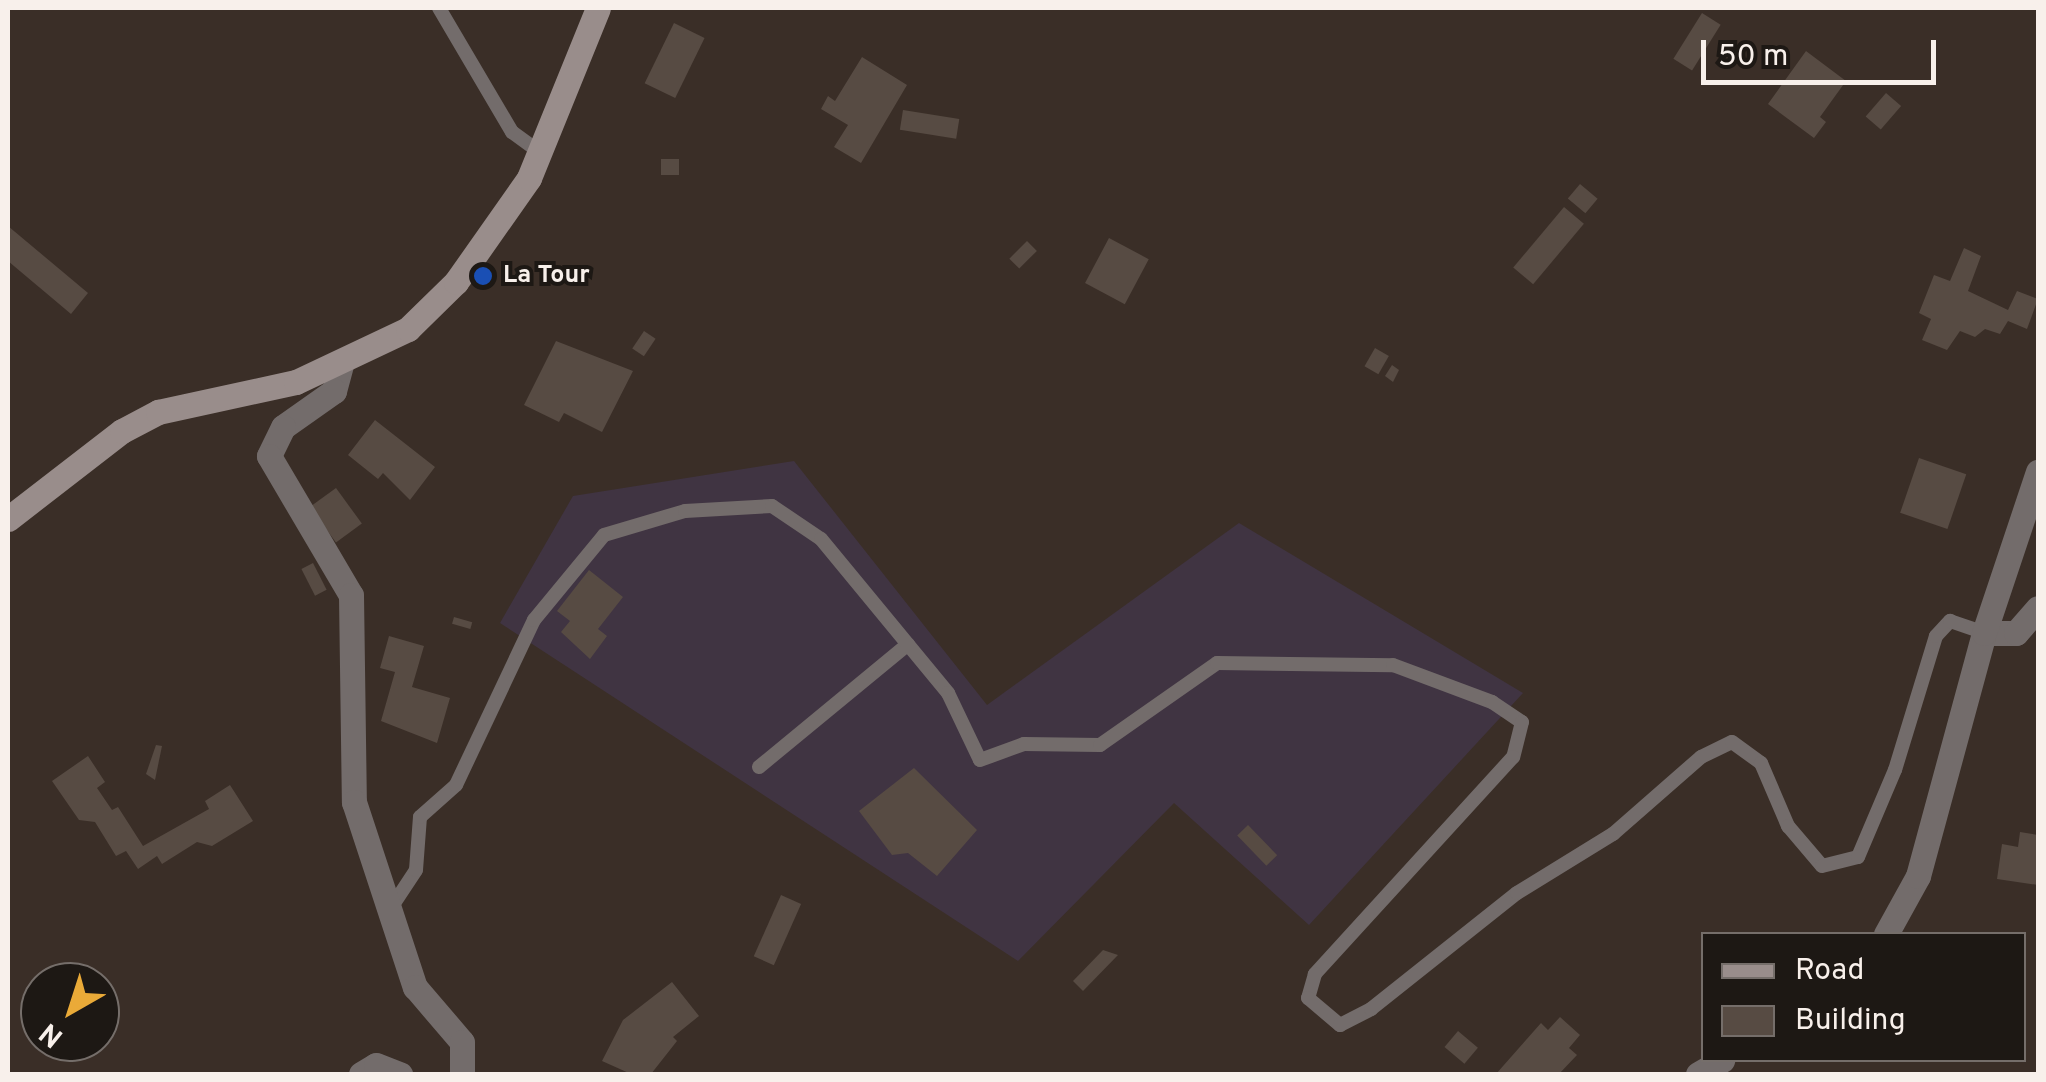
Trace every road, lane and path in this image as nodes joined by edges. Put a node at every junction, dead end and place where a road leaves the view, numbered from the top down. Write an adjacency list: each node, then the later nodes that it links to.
1 (439, 8): 3 (lane)
2 (598, 8): 3 (main road)
3 (540, 152): 4 (main road)
4 (340, 365): 6 (main road); 11 (street)
5 (2038, 472): 8 (street)
6 (8, 519)
7 (2038, 608): 8 (street)
8 (1984, 633): 9 (lane); 12 (street)
9 (908, 644): 10 (lane); 11 (lane)
10 (759, 766)
11 (389, 912): 15 (street)
12 (1887, 932)
13 (361, 1074): 14 (street)
14 (400, 1074)
15 (462, 1074)

